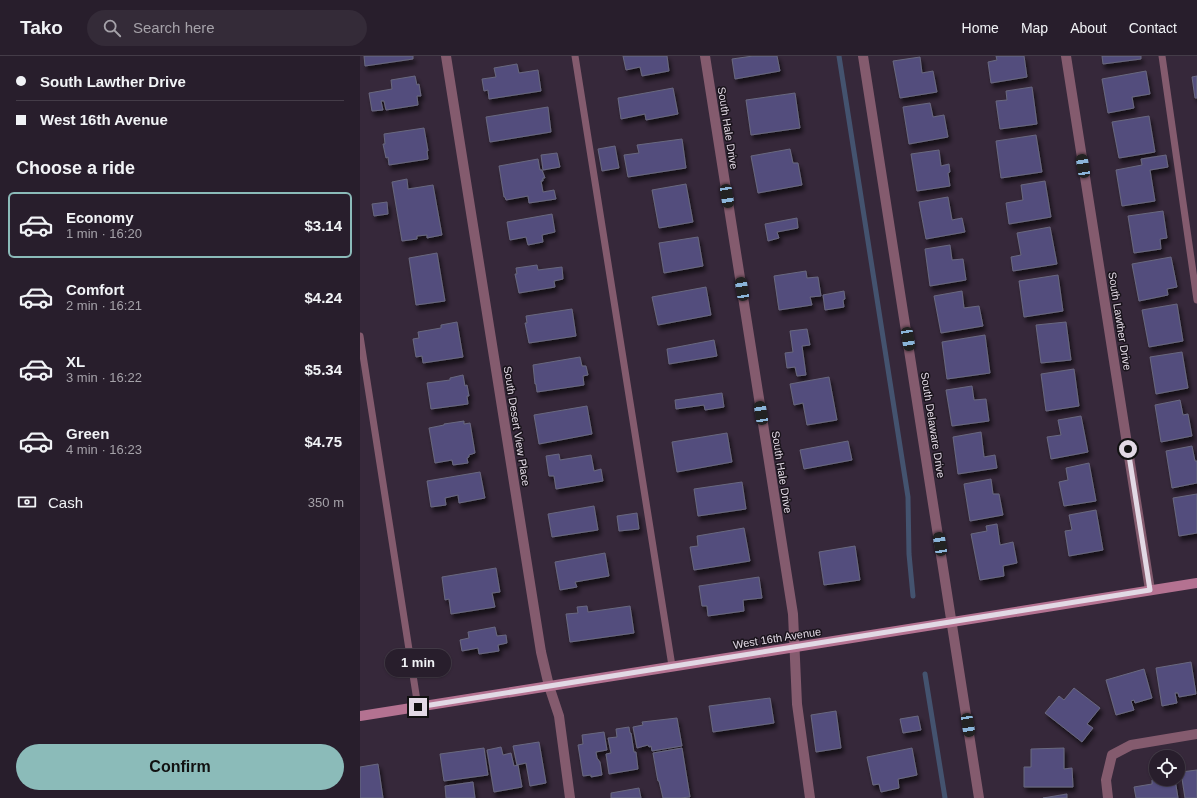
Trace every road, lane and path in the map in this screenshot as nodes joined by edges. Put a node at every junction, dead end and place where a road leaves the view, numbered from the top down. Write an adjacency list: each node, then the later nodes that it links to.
1 (446, 56): 14 (street, South Desert View Place)
2 (575, 56): 13 (lane)
3 (705, 56): 12 (street, South Hale Drive)
4 (863, 56): 11 (street, South Delaware Drive)
5 (1066, 56): 10 (street, South Lawther Drive)
6 (1162, 56): 7 (lane)
7 (1197, 300)
8 (360, 336): 15 (lane)
9 (1197, 582): 10 (street, West 16th Avenue)
10 (1150, 590): 11 (street, West 16th Avenue)
11 (952, 623): 12 (street, West 16th Avenue); 20 (street, South Delaware Drive)
12 (794, 647): 13 (street, West 16th Avenue); 19 (street, South Hale Drive)
13 (672, 666): 14 (street, West 16th Avenue)
14 (549, 686): 15 (street, West 16th Avenue); 18 (street, South Desert View Place)
15 (418, 707): 16 (street, West 16th Avenue)
16 (360, 716)
17 (1197, 734): 21 (street)
18 (570, 798)
19 (810, 798)
20 (979, 798)
21 (1108, 798)

